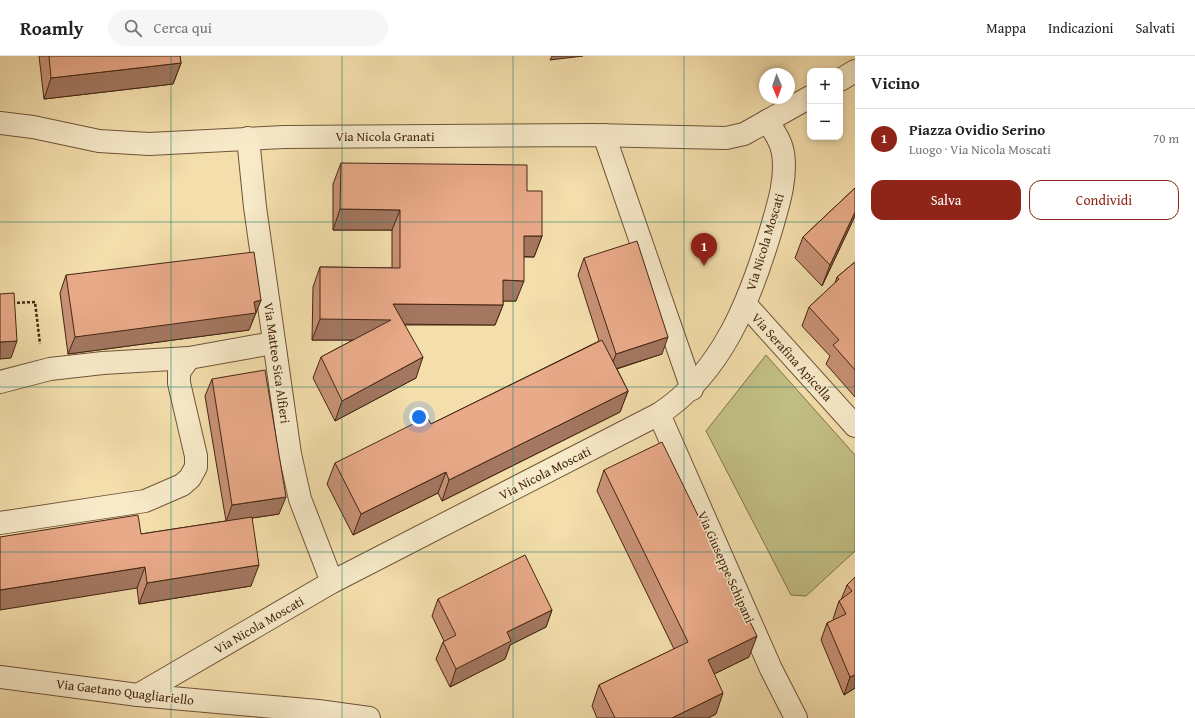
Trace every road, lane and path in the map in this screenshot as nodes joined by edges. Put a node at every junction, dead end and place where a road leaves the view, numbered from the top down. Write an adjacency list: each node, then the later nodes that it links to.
1 (855, 71): 2 (street)
2 (843, 78)
3 (807, 99): 4 (street, Via Nicola Granati)
4 (767, 121): 6 (street, Via Nicola Granati); 9 (street, Via Nicola Moscati)
5 (0, 123): 7 (street, Via Nicola Granati)
6 (604, 135): 7 (street, Via Nicola Granati); 14 (street)
7 (248, 138): 10 (street, Via Matteo Sica Alfieri)
8 (7, 304): 12 (path)
9 (746, 306): 14 (street, Via Nicola Moscati); 16 (street, Via Serafina Apicella)
10 (273, 343): 11 (street); 18 (street, Via Matteo Sica Alfieri)
11 (189, 358): 12 (street); 17 (street)
12 (43, 371): 13 (street)
13 (0, 382)
14 (692, 389): 15 (street, Via Nicola Moscati)
15 (659, 414): 18 (street, Via Nicola Moscati); 22 (street, Via Giuseppe Schipani)
16 (855, 426)
17 (0, 523)
18 (332, 582): 20 (street, Via Nicola Moscati)
19 (0, 677): 20 (street, Via Gaetano Quagliariello)
20 (138, 695): 21 (street, Via Gaetano Quagliariello)
21 (369, 718)
22 (796, 718)

